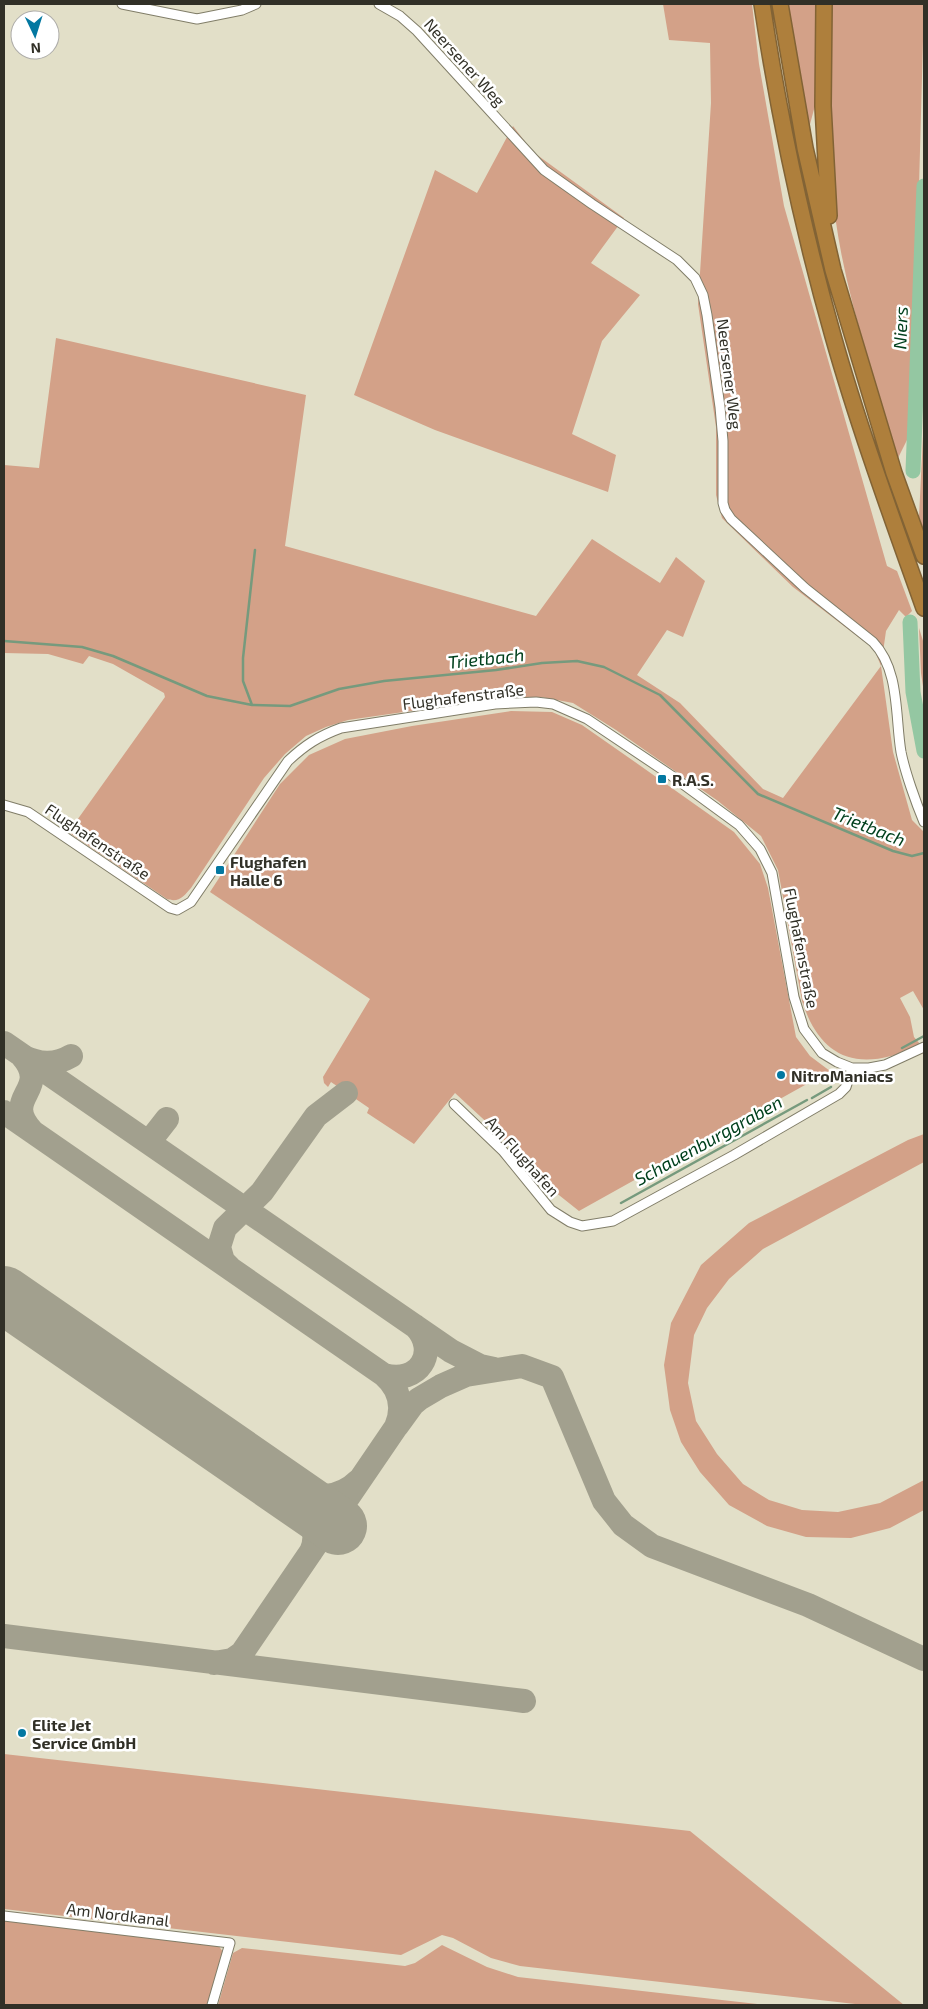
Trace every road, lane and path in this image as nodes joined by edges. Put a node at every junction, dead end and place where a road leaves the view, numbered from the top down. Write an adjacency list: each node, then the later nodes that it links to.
1 (122, 4): 2 (street)
2 (256, 4)
3 (379, 4): 11 (street, Neersener Weg)
4 (762, 4): 9 (highway)
5 (780, 4): 7 (highway)
6 (824, 4): 7 (highway)
7 (833, 270): 8 (highway)
8 (924, 556)
9 (924, 608)
10 (4, 805): 13 (street, Flughafenstraße)
11 (924, 822)
12 (924, 1048): 13 (street, Flughafenstraße)
13 (852, 1068): 14 (street, Am Flughafen)
14 (454, 1104)
15 (4, 1916): 16 (street, Am Nordkanal)
16 (212, 2005)

